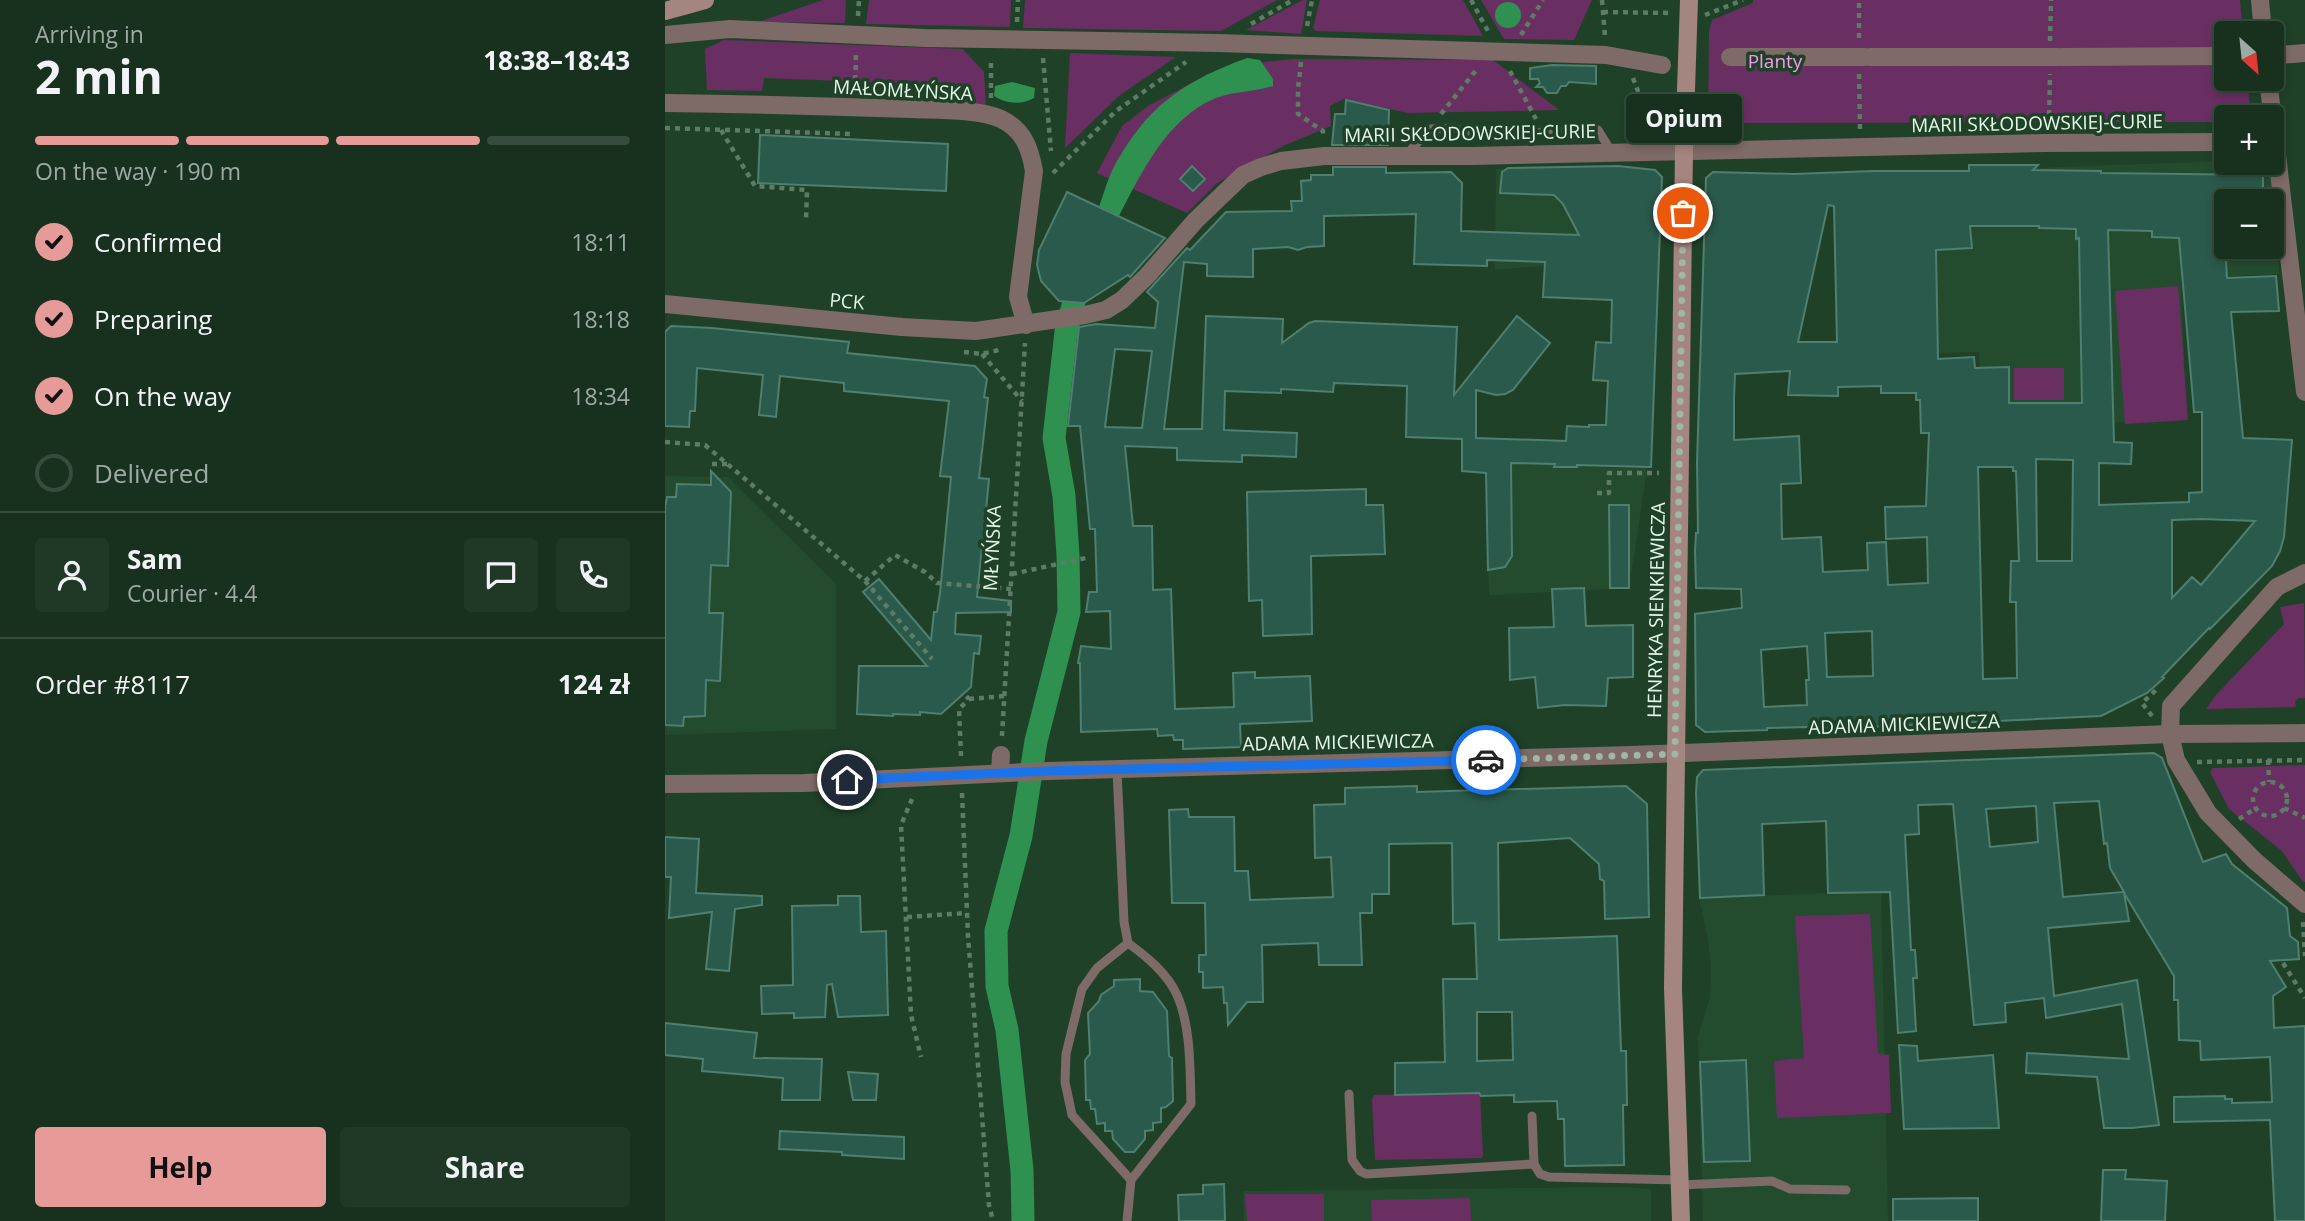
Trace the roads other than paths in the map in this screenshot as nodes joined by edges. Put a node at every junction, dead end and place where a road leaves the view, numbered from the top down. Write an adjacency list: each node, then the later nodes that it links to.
1 (705, 0): 4 (street)
2 (1689, 0): 14 (street, HENRYKA SIENKIEWICZA)
3 (2260, 0): 5 (street)
4 (665, 11)
5 (2262, 21)
6 (665, 35): 11 (street)
7 (2305, 53): 8 (street)
8 (2284, 55)
9 (2214, 56): 10 (street)
10 (1730, 57)
11 (1663, 65)
12 (665, 103): 19 (street, MAŁOMŁYŃSKA)
13 (2214, 142): 14 (street, MARII SKŁODOWSKIEJ-CURIE)
14 (1684, 150): 15 (street, MARII SKŁODOWSKIEJ-CURIE); 25 (street, HENRYKA SIENKIEWICZA)
15 (1611, 151): 16 (street, MARII SKŁODOWSKIEJ-CURIE); 16 (lane)
16 (1405, 155): 19 (street, MARII SKŁODOWSKIEJ-CURIE)
17 (2278, 175): 20 (street)
18 (665, 304): 19 (street, PCK)
19 (1026, 325)
20 (2302, 329): 21 (street)
21 (2305, 392)
22 (2305, 573): 23 (street)
23 (2170, 733): 24 (street, ADAMA MICKIEWICZA); 25 (street, ADAMA MICKIEWICZA); 28 (street)
24 (2305, 733)
25 (1675, 754): 26 (street, ADAMA MICKIEWICZA); 34 (street, HENRYKA SIENKIEWICZA)
26 (1117, 771): 27 (street, ADAMA MICKIEWICZA); 29 (lane)
27 (665, 785)
28 (2303, 911)
29 (1128, 943): 33 (lane); 33 (lane)
30 (1349, 1094): 32 (lane)
31 (1532, 1116): 32 (lane)
32 (1534, 1164): 34 (lane)
33 (1131, 1180): 36 (lane)
34 (1680, 1183): 35 (lane); 37 (street, HENRYKA SIENKIEWICZA)
35 (1846, 1190)
36 (1127, 1221)
37 (1681, 1221)

